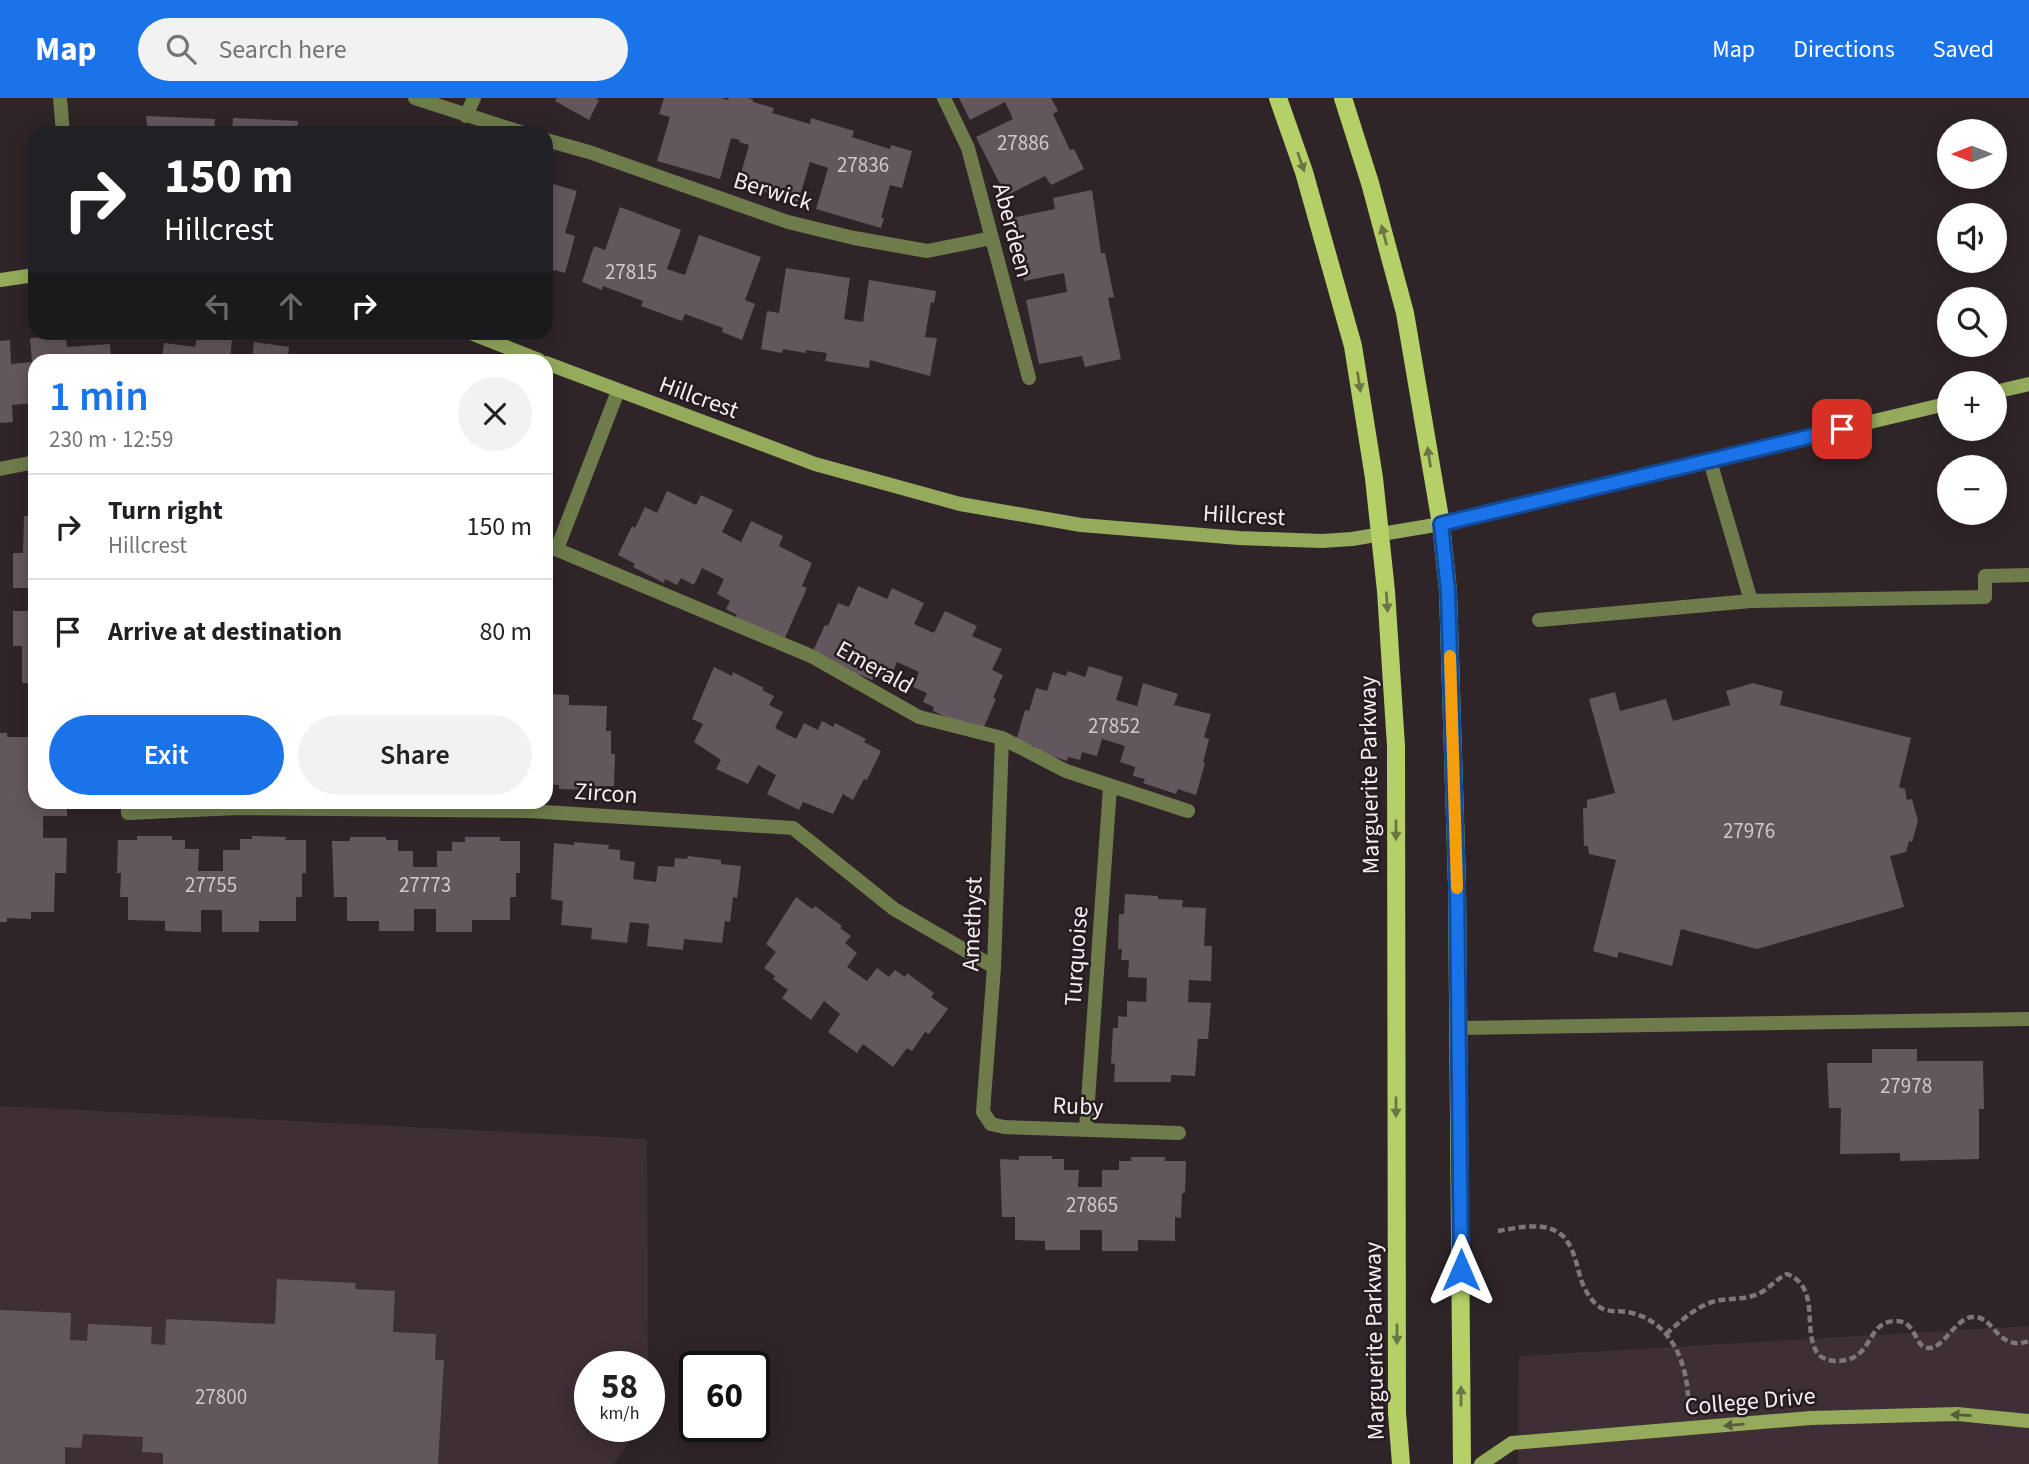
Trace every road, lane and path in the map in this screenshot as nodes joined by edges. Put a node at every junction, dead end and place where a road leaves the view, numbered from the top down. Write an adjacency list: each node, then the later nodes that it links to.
1 (60, 98): 8 (street)
2 (415, 98): 7 (street)
3 (474, 98): 7 (street)
4 (944, 98): 11 (street, Aberdeen)
5 (1278, 98): 26 (main road, Marguerite Parkway, one-way to 26)
6 (1343, 98): 25 (main road, one-way to 6)
7 (466, 116): 9 (street)
8 (62, 126)
9 (500, 126)
10 (553, 142): 11 (street, Berwick)
11 (992, 238): 17 (street, Aberdeen)
12 (28, 276): 13 (street)
13 (0, 280)
14 (489, 340): 15 (street)
15 (525, 354)
16 (553, 366): 20 (street, Hillcrest)
17 (1029, 378)
18 (2029, 384): 19 (street)
19 (2007, 389)
20 (618, 391): 26 (street, Hillcrest); 27 (street)
21 (1937, 406): 22 (street, Hillcrest)
22 (1710, 461): 25 (street, Hillcrest); 30 (street)
23 (28, 463): 24 (street)
24 (0, 469)
25 (1441, 524): 26 (street, Hillcrest); 38 (main road)
26 (1380, 534): 47 (main road, Marguerite Parkway, one-way to 47)
27 (553, 542)
28 (553, 548): 32 (street, Emerald)
29 (2029, 575): 30 (street)
30 (1751, 601): 31 (street)
31 (1539, 620)
32 (1002, 738): 33 (street, Emerald); 36 (street, Amethyst)
33 (1110, 787): 35 (street, Emerald); 40 (street, Turquoise)
34 (432, 809): 36 (street, Zircon)
35 (1188, 811)
36 (993, 967): 39 (street, Amethyst)
37 (2029, 1019): 38 (street)
38 (1459, 1028): 48 (main road, one-way to 38)
39 (983, 1112): 40 (street, Ruby)
40 (1086, 1129): 41 (street, Ruby)
41 (1179, 1133)
42 (1498, 1231): 43 (path)
43 (1666, 1334): 44 (path); 45 (path)
44 (2029, 1342)
45 (1688, 1396)
46 (2029, 1421): 49 (street, College Drive, one-way to 49)
47 (1401, 1464)
48 (1462, 1464)
49 (1481, 1464)

